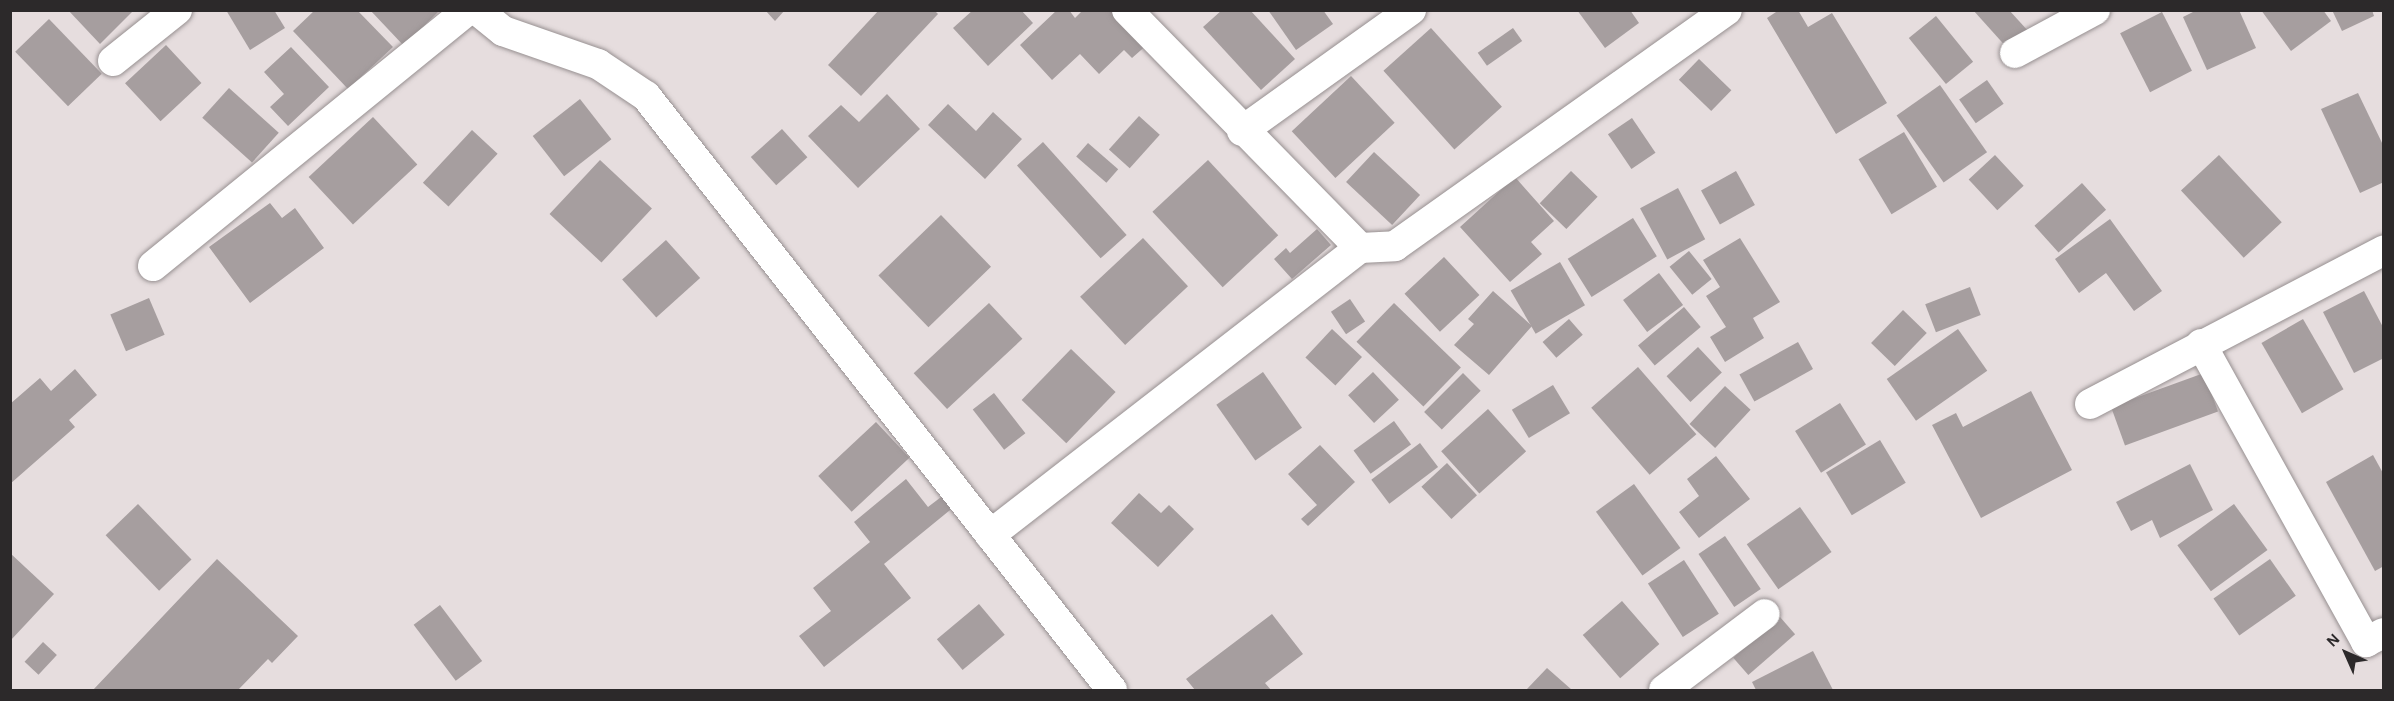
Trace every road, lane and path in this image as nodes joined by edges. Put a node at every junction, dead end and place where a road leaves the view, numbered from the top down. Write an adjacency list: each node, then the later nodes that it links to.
1 (177, 10): 9 (street)
2 (468, 10): 13 (street)
3 (477, 10): 16 (street)
4 (1127, 10): 10 (street)
5 (1411, 10): 10 (street)
6 (1727, 10): 11 (street)
7 (2095, 10): 8 (street)
8 (2015, 53)
9 (113, 61)
10 (1242, 130): 11 (street)
11 (1360, 248): 16 (street)
12 (2384, 250): 14 (street)
13 (153, 266)
14 (2201, 344): 15 (street); 18 (street)
15 (2090, 404)
16 (990, 535): 19 (street)
17 (1766, 614): 20 (street)
18 (2384, 633)
19 (1112, 690)
20 (1664, 690)

